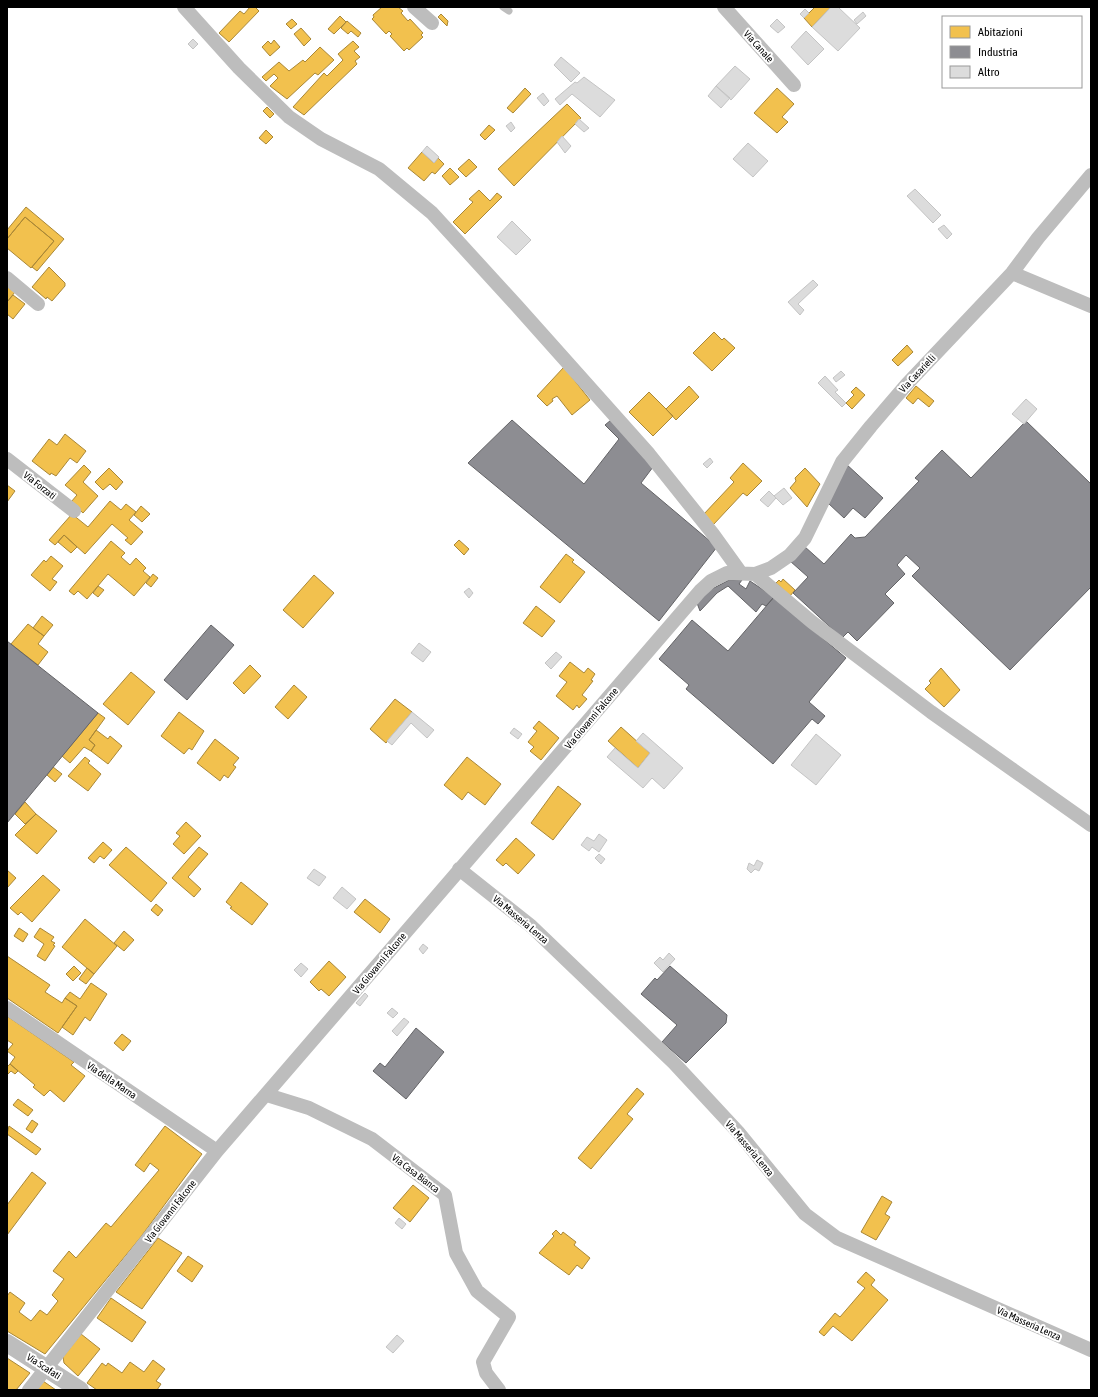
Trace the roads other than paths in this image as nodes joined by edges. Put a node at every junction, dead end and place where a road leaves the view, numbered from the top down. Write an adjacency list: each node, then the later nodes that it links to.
1 (184, 7): 13 (street)
2 (414, 7): 4 (street)
3 (724, 7): 5 (street, Via Canale)
4 (432, 23)
5 (794, 85)
6 (1091, 175): 7 (street, Via Casarielli)
7 (1012, 273): 10 (street); 14 (street, Via Casarielli)
8 (7, 278): 9 (street)
9 (38, 304)
10 (1091, 306)
11 (7, 459): 12 (street, Via Forzati)
12 (74, 511)
13 (741, 573): 14 (street, Via Giovanni Falcone); 16 (street, Via Giovanni Falcone)
14 (755, 574): 15 (street)
15 (1091, 825)
16 (459, 869): 18 (street, Via Giovanni Falcone); 21 (street, Via Masseria Lenza)
17 (7, 1008): 19 (street, Via della Marna)
18 (267, 1095): 19 (street, Via Giovanni Falcone); 25 (street, Via Casa Bianca)
19 (217, 1151): 22 (street, Via Giovanni Falcone)
20 (7, 1343): 22 (street, Via Scafati)
21 (1091, 1350)
22 (45, 1367): 23 (street, Via Giovanni Falcone); 24 (street, Via Scafati)
23 (29, 1390)
24 (80, 1390)
25 (499, 1390)

